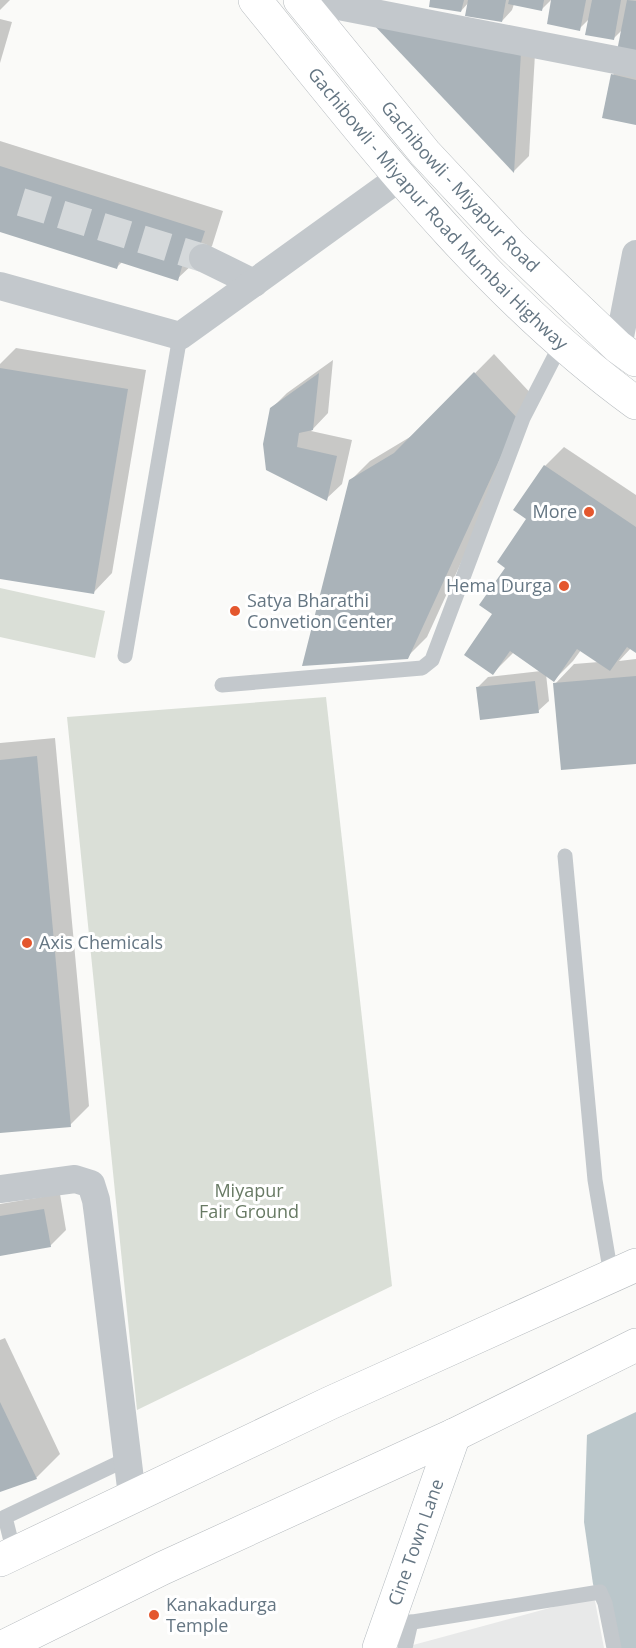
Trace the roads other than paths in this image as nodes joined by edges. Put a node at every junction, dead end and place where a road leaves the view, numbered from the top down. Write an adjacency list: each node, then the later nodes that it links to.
1 (255, 0): 5 (main road, Gachibowli - Miyapur Road Mumbai Highway)
2 (300, 0): 12 (main road, Gachibowli - Miyapur Road)
3 (308, 0): 4 (street)
4 (636, 64)
5 (399, 178): 8 (street); 11 (main road, Gachibowli - Miyapur Road Mumbai Highway)
6 (636, 255): 12 (street)
7 (203, 258): 8 (street)
8 (254, 283): 10 (street)
9 (0, 286): 10 (street)
10 (180, 336): 14 (lane)
11 (562, 342): 13 (main road, Gachibowli - Miyapur Road Mumbai Highway); 15 (lane)
12 (627, 354)
13 (636, 402)
14 (125, 656)
15 (222, 685)
16 (565, 855): 18 (lane)
17 (0, 1189): 21 (street)
18 (623, 1270): 22 (main road)
19 (636, 1345): 20 (main road)
20 (454, 1435): 24 (main road, Cine Town Lane); 25 (main road)
21 (127, 1459): 22 (street); 23 (lane)
22 (132, 1496): 23 (main road)
23 (7, 1556)
24 (395, 1636): 26 (lane)
25 (1, 1648)
26 (614, 1648)

